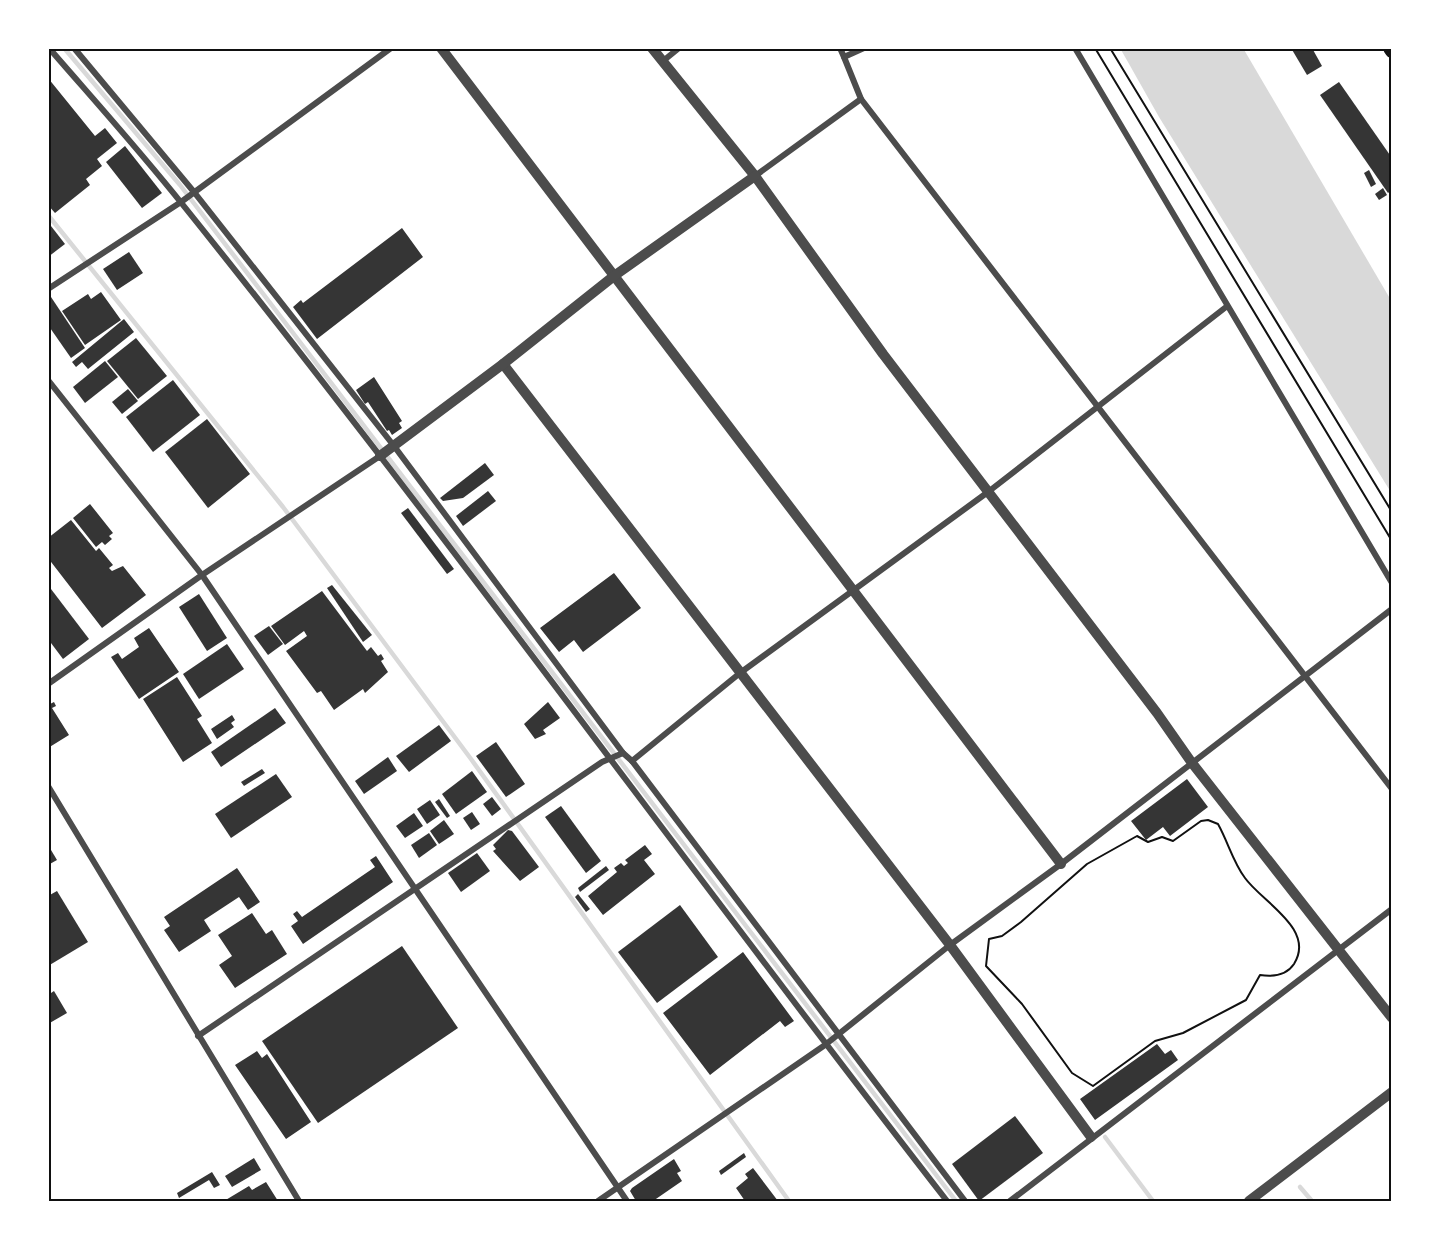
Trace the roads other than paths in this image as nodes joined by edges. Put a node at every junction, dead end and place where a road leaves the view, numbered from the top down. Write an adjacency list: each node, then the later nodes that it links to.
1 (50, 48): 15 (street)
2 (74, 48): 14 (street)
3 (391, 48): 14 (street)
4 (441, 48): 16 (street)
5 (652, 48): 11 (street)
6 (679, 48): 11 (street)
7 (840, 48): 10 (street)
8 (864, 48): 10 (street)
9 (1075, 48): 18 (street)
10 (844, 57): 12 (street)
11 (663, 61): 13 (street)
12 (861, 99): 13 (street); 21 (street)
13 (755, 176): 16 (street); 24 (street)
14 (194, 192): 15 (street); 22 (street)
15 (181, 202): 17 (street); 23 (street)
16 (614, 276): 19 (street); 27 (street)
17 (48, 289)
18 (1226, 307): 21 (street); 26 (street)
19 (503, 364): 22 (street); 29 (street)
20 (48, 380): 25 (street)
21 (1097, 407): 24 (street); 30 (street)
22 (394, 446): 23 (street); 32 (street)
23 (380, 456): 25 (street); 33 (street)
24 (988, 492): 27 (street); 35 (street)
25 (202, 575): 31 (street); 39 (street)
26 (1392, 583)
27 (855, 590): 29 (street); 38 (street)
28 (1392, 609): 30 (street)
29 (740, 673): 34 (street); 41 (street)
30 (1303, 675): 35 (street); 37 (street)
31 (48, 684)
32 (623, 753): 33 (street); 34 (street)
33 (610, 759): 39 (street); 46 (street)
34 (632, 761): 44 (street)
35 (1192, 763): 38 (street); 42 (street)
36 (48, 786): 45 (street)
37 (1392, 789)
38 (1061, 864): 41 (street)
39 (414, 888): 45 (street); 49 (street)
40 (1392, 909): 42 (street)
41 (950, 945): 44 (street); 48 (street)
42 (1339, 950): 43 (street); 48 (street)
43 (1392, 1018)
44 (840, 1032): 46 (street); 54 (street)
45 (198, 1036): 50 (street)
46 (825, 1045): 49 (street); 53 (street)
47 (1392, 1092): 56 (street)
48 (1090, 1137): 55 (street)
49 (618, 1188): 51 (street); 52 (street)
50 (299, 1201)
51 (598, 1201)
52 (627, 1201)
53 (947, 1201)
54 (965, 1201)
55 (1010, 1201)
56 (1249, 1201)

